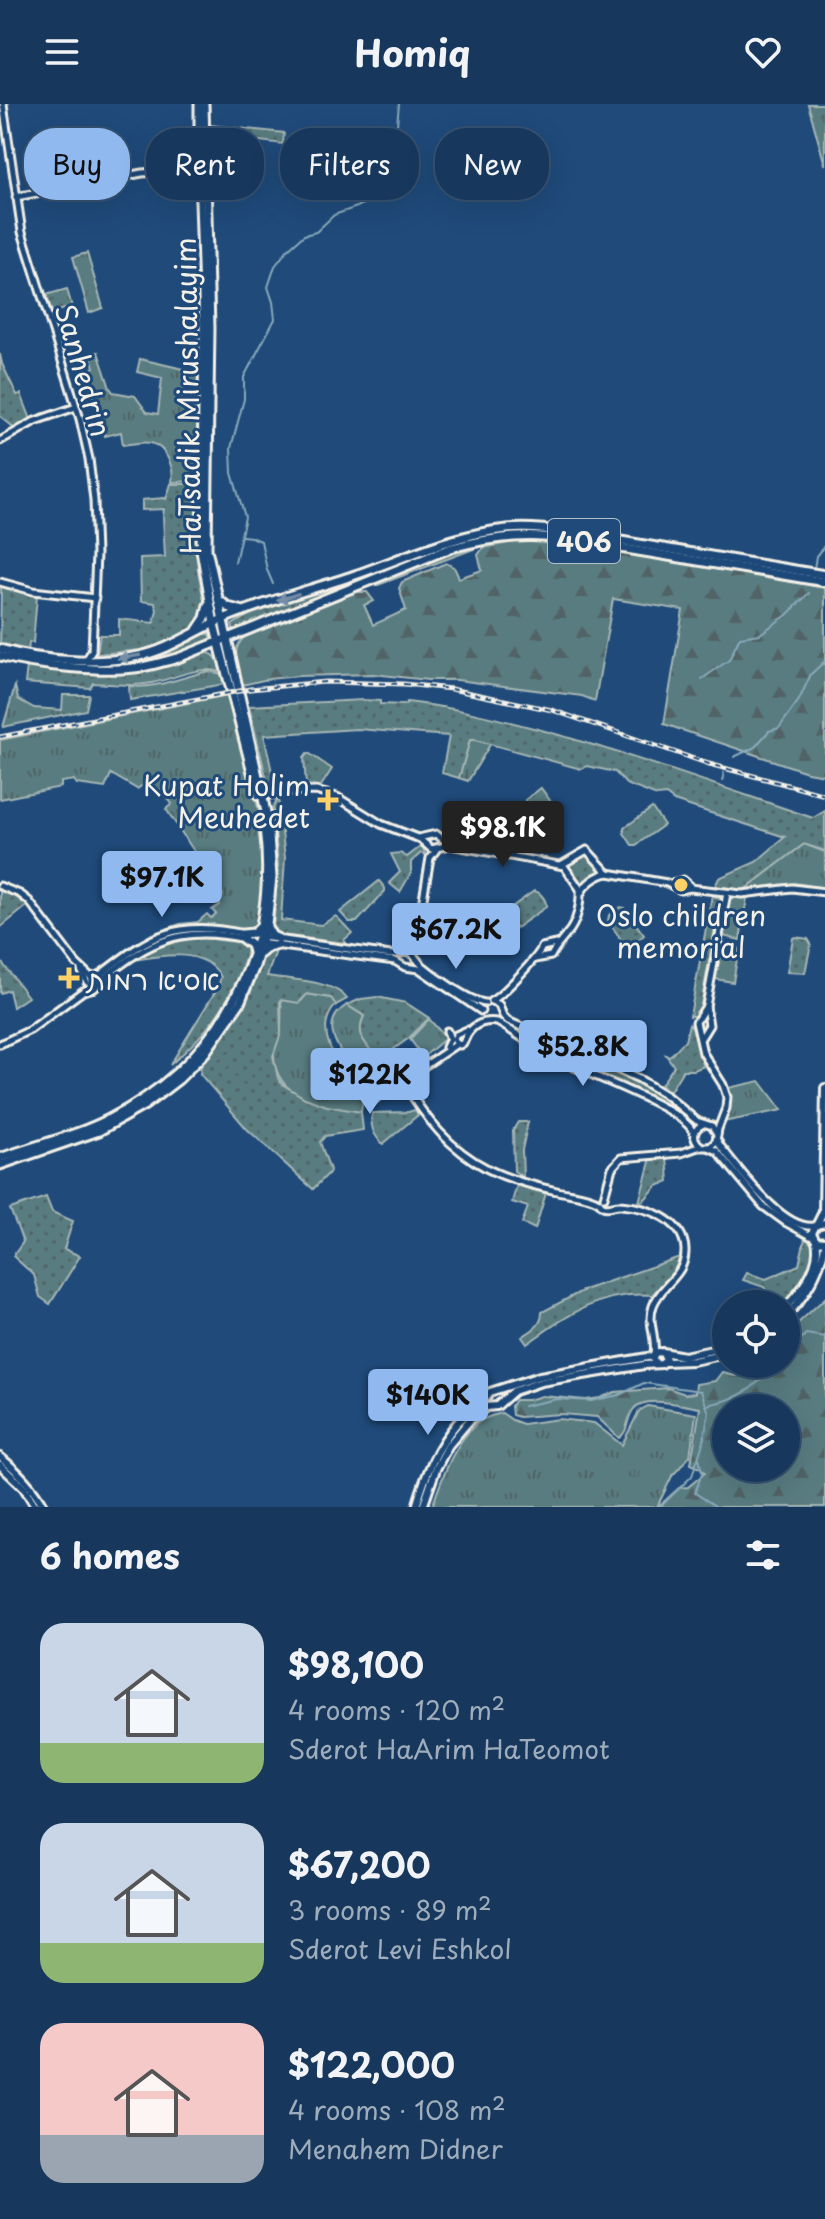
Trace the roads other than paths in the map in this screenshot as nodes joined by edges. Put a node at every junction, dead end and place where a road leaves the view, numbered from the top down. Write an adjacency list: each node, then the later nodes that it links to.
1 (3, 104): 5 (street, Sanhedrin)
2 (202, 104): 3 (main road, HaTsadik Mirushalayim)
3 (202, 128)
4 (146, 173): 5 (street)
5 (16, 197): 7 (street, Sanhedrin)
6 (202, 200): 13 (main road, HaTsadik Mirushalayim)
7 (76, 407): 8 (street); 12 (street, Sanhedrin)
8 (0, 441)
9 (825, 575): 14 (main road, 406, one-way to 14)
10 (0, 582): 12 (street)
11 (825, 582): 16 (main road, 406)
12 (95, 598): 20 (street, Sanhedrin)
13 (213, 598): 14 (main road); 15 (main road, HaTsadik Mirushalayim); 17 (main road)
14 (242, 612): 15 (main road, 406)
15 (220, 631): 16 (main road, 406); 17 (main road, 406); 19 (main road); 22 (main road, HaTsadik Mirushalayim)
16 (239, 633): 22 (main road)
17 (192, 635): 24 (main road, 406, one-way to 24)
18 (0, 649): 23 (main road, 406)
19 (200, 649): 21 (main road); 22 (main road)
20 (92, 651): 23 (street); 24 (street)
21 (0, 656)
22 (226, 656): 25 (main road); 27 (main road)
23 (86, 660): 24 (main road, 406)
24 (98, 660)
25 (259, 780): 26 (main road); 27 (main road)
26 (275, 793): 27 (street); 28 (main road); 30 (street)
27 (261, 795): 28 (main road); 48 (main road)
28 (265, 807): 48 (main road)
29 (428, 836): 30 (street); 31 (street); 33 (street)
30 (417, 838): 33 (street)
31 (441, 839): 32 (street); 34 (street)
32 (450, 845): 34 (street); 37 (street)
33 (426, 846): 34 (street); 35 (street)
34 (438, 848): 35 (street)
35 (430, 858): 49 (street)
36 (569, 861): 37 (street); 38 (street); 39 (street)
37 (561, 865): 39 (street)
38 (601, 866): 40 (street); 41 (street)
39 (567, 869): 42 (street)
40 (609, 873): 41 (street); 45 (street)
41 (600, 875): 43 (street)
42 (578, 883): 43 (street); 47 (street)
43 (586, 885): 47 (street)
44 (0, 886): 64 (street)
45 (727, 892): 46 (street); 68 (street)
46 (825, 892)
47 (580, 894): 53 (street)
48 (264, 925): 50 (main road); 51 (main road); 52 (main road)
49 (418, 925): 57 (street); 59 (street)
50 (243, 936): 51 (street); 58 (main road); 64 (street); 64 (street)
51 (260, 940): 52 (street); 58 (main road)
52 (278, 942): 57 (street); 58 (main road); 62 (street)
53 (560, 942): 54 (street); 56 (street)
54 (548, 945): 55 (street); 56 (street)
55 (540, 951): 60 (street); 61 (street)
56 (553, 951): 60 (street)
57 (404, 952): 59 (street); 62 (street)
58 (255, 957): 90 (main road); 91 (main road)
59 (415, 957): 63 (street); 67 (street)
60 (545, 958): 61 (street)
61 (535, 959): 65 (street)
62 (401, 964): 63 (street)
63 (410, 966): 70 (street)
64 (90, 982): 79 (street)
65 (502, 994): 66 (street); 69 (street)
66 (492, 1001): 67 (street); 69 (street)
67 (485, 1003): 70 (street)
68 (706, 1006): 71 (street); 72 (street)
69 (501, 1008): 73 (street); 85 (street)
70 (481, 1012): 73 (street); 78 (street)
71 (700, 1018): 72 (street); 74 (street)
72 (708, 1019): 75 (street)
73 (491, 1021): 78 (street); 86 (street)
74 (698, 1027): 75 (street); 77 (street)
75 (706, 1028): 77 (street)
76 (447, 1031): 80 (street)
77 (700, 1038): 84 (street)
78 (457, 1039): 80 (street); 81 (street)
79 (0, 1044)
80 (446, 1047): 81 (street)
81 (402, 1081): 83 (street); 92 (street)
82 (825, 1088): 93 (main road)
83 (374, 1095)
84 (723, 1118): 85 (street); 87 (street)
85 (707, 1124): 86 (street); 87 (street)
86 (694, 1136): 88 (street); 89 (street)
87 (717, 1136): 88 (street); 93 (street)
88 (706, 1147): 89 (street); 94 (street)
89 (671, 1155): 92 (street)
90 (0, 1158)
91 (0, 1165)
92 (607, 1200): 98 (street)
93 (819, 1224): 94 (main road)
94 (815, 1240): 95 (main road); 96 (main road)
95 (825, 1244): 97 (main road)
96 (800, 1290)
97 (800, 1300)
98 (654, 1340): 100 (street); 102 (street)
99 (712, 1350): 100 (main road)
100 (662, 1352): 102 (main road); 103 (main road)
101 (712, 1357): 103 (main road)
102 (654, 1358): 103 (main road); 104 (main road); 106 (main road)
103 (665, 1362)
104 (496, 1391): 105 (main road); 106 (main road)
105 (487, 1398): 107 (main road); 112 (main road)
106 (502, 1401): 107 (main road)
107 (491, 1406): 113 (main road)
108 (0, 1457): 111 (main road)
109 (0, 1465): 110 (main road)
110 (36, 1507)
111 (44, 1507)
112 (416, 1507)
113 (423, 1507)

